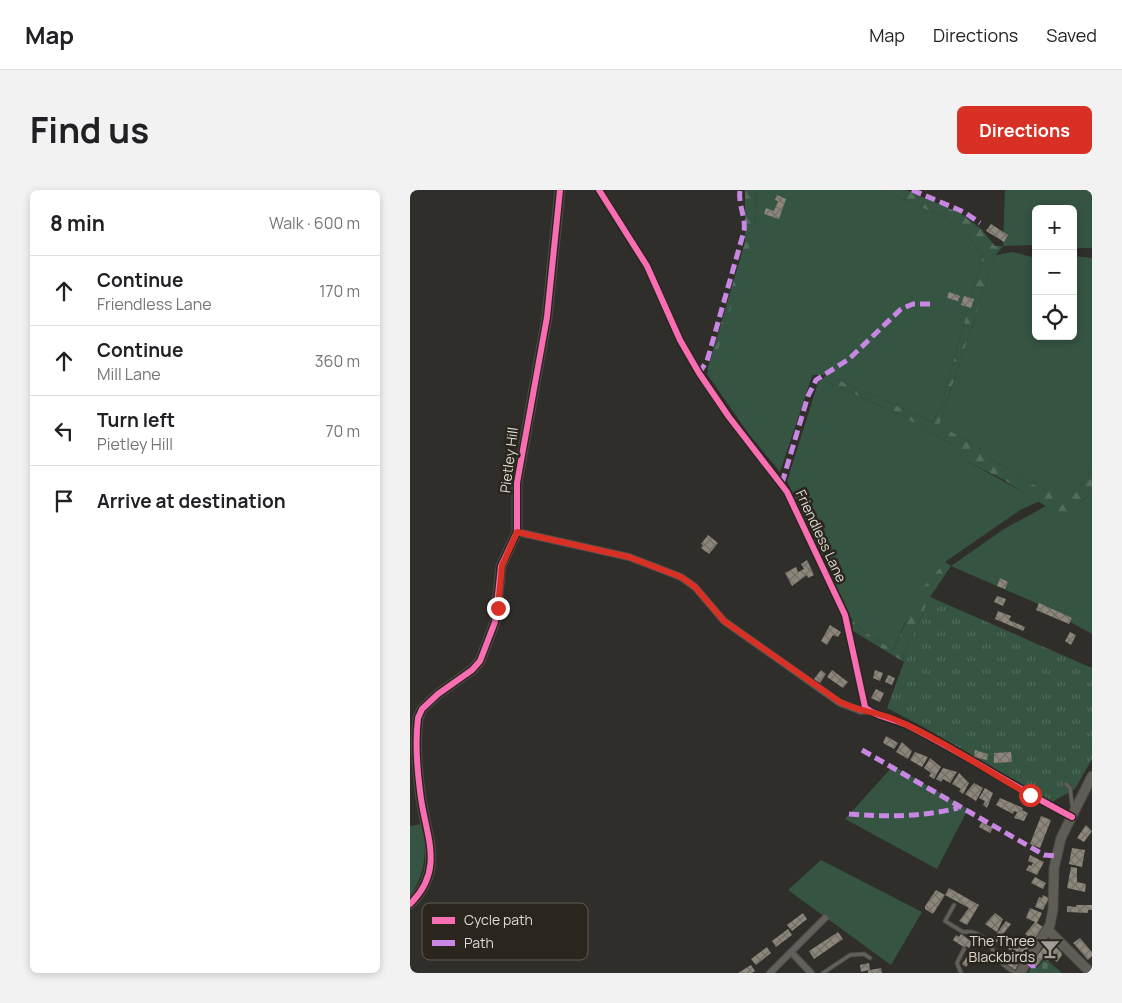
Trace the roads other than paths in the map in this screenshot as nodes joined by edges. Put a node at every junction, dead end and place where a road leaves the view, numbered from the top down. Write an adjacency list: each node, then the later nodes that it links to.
1 (560, 190): 3 (street, Pietley Hill)
2 (600, 190): 4 (street, Friendless Lane)
3 (517, 532): 4 (street); 8 (street, Pietley Hill)
4 (868, 710): 7 (street)
5 (1092, 776): 7 (street)
6 (1066, 784): 7 (lane)
7 (1073, 815): 11 (street)
8 (410, 904)
9 (954, 905): 20 (lane)
10 (825, 918): 13 (street)
11 (1048, 930): 15 (street); 20 (street)
12 (964, 949): 19 (lane)
13 (792, 953): 16 (street); 17 (street)
14 (870, 958): 18 (lane)
15 (1090, 970)
16 (771, 973)
17 (811, 973)
18 (823, 973)
19 (962, 973)
20 (1018, 973)

